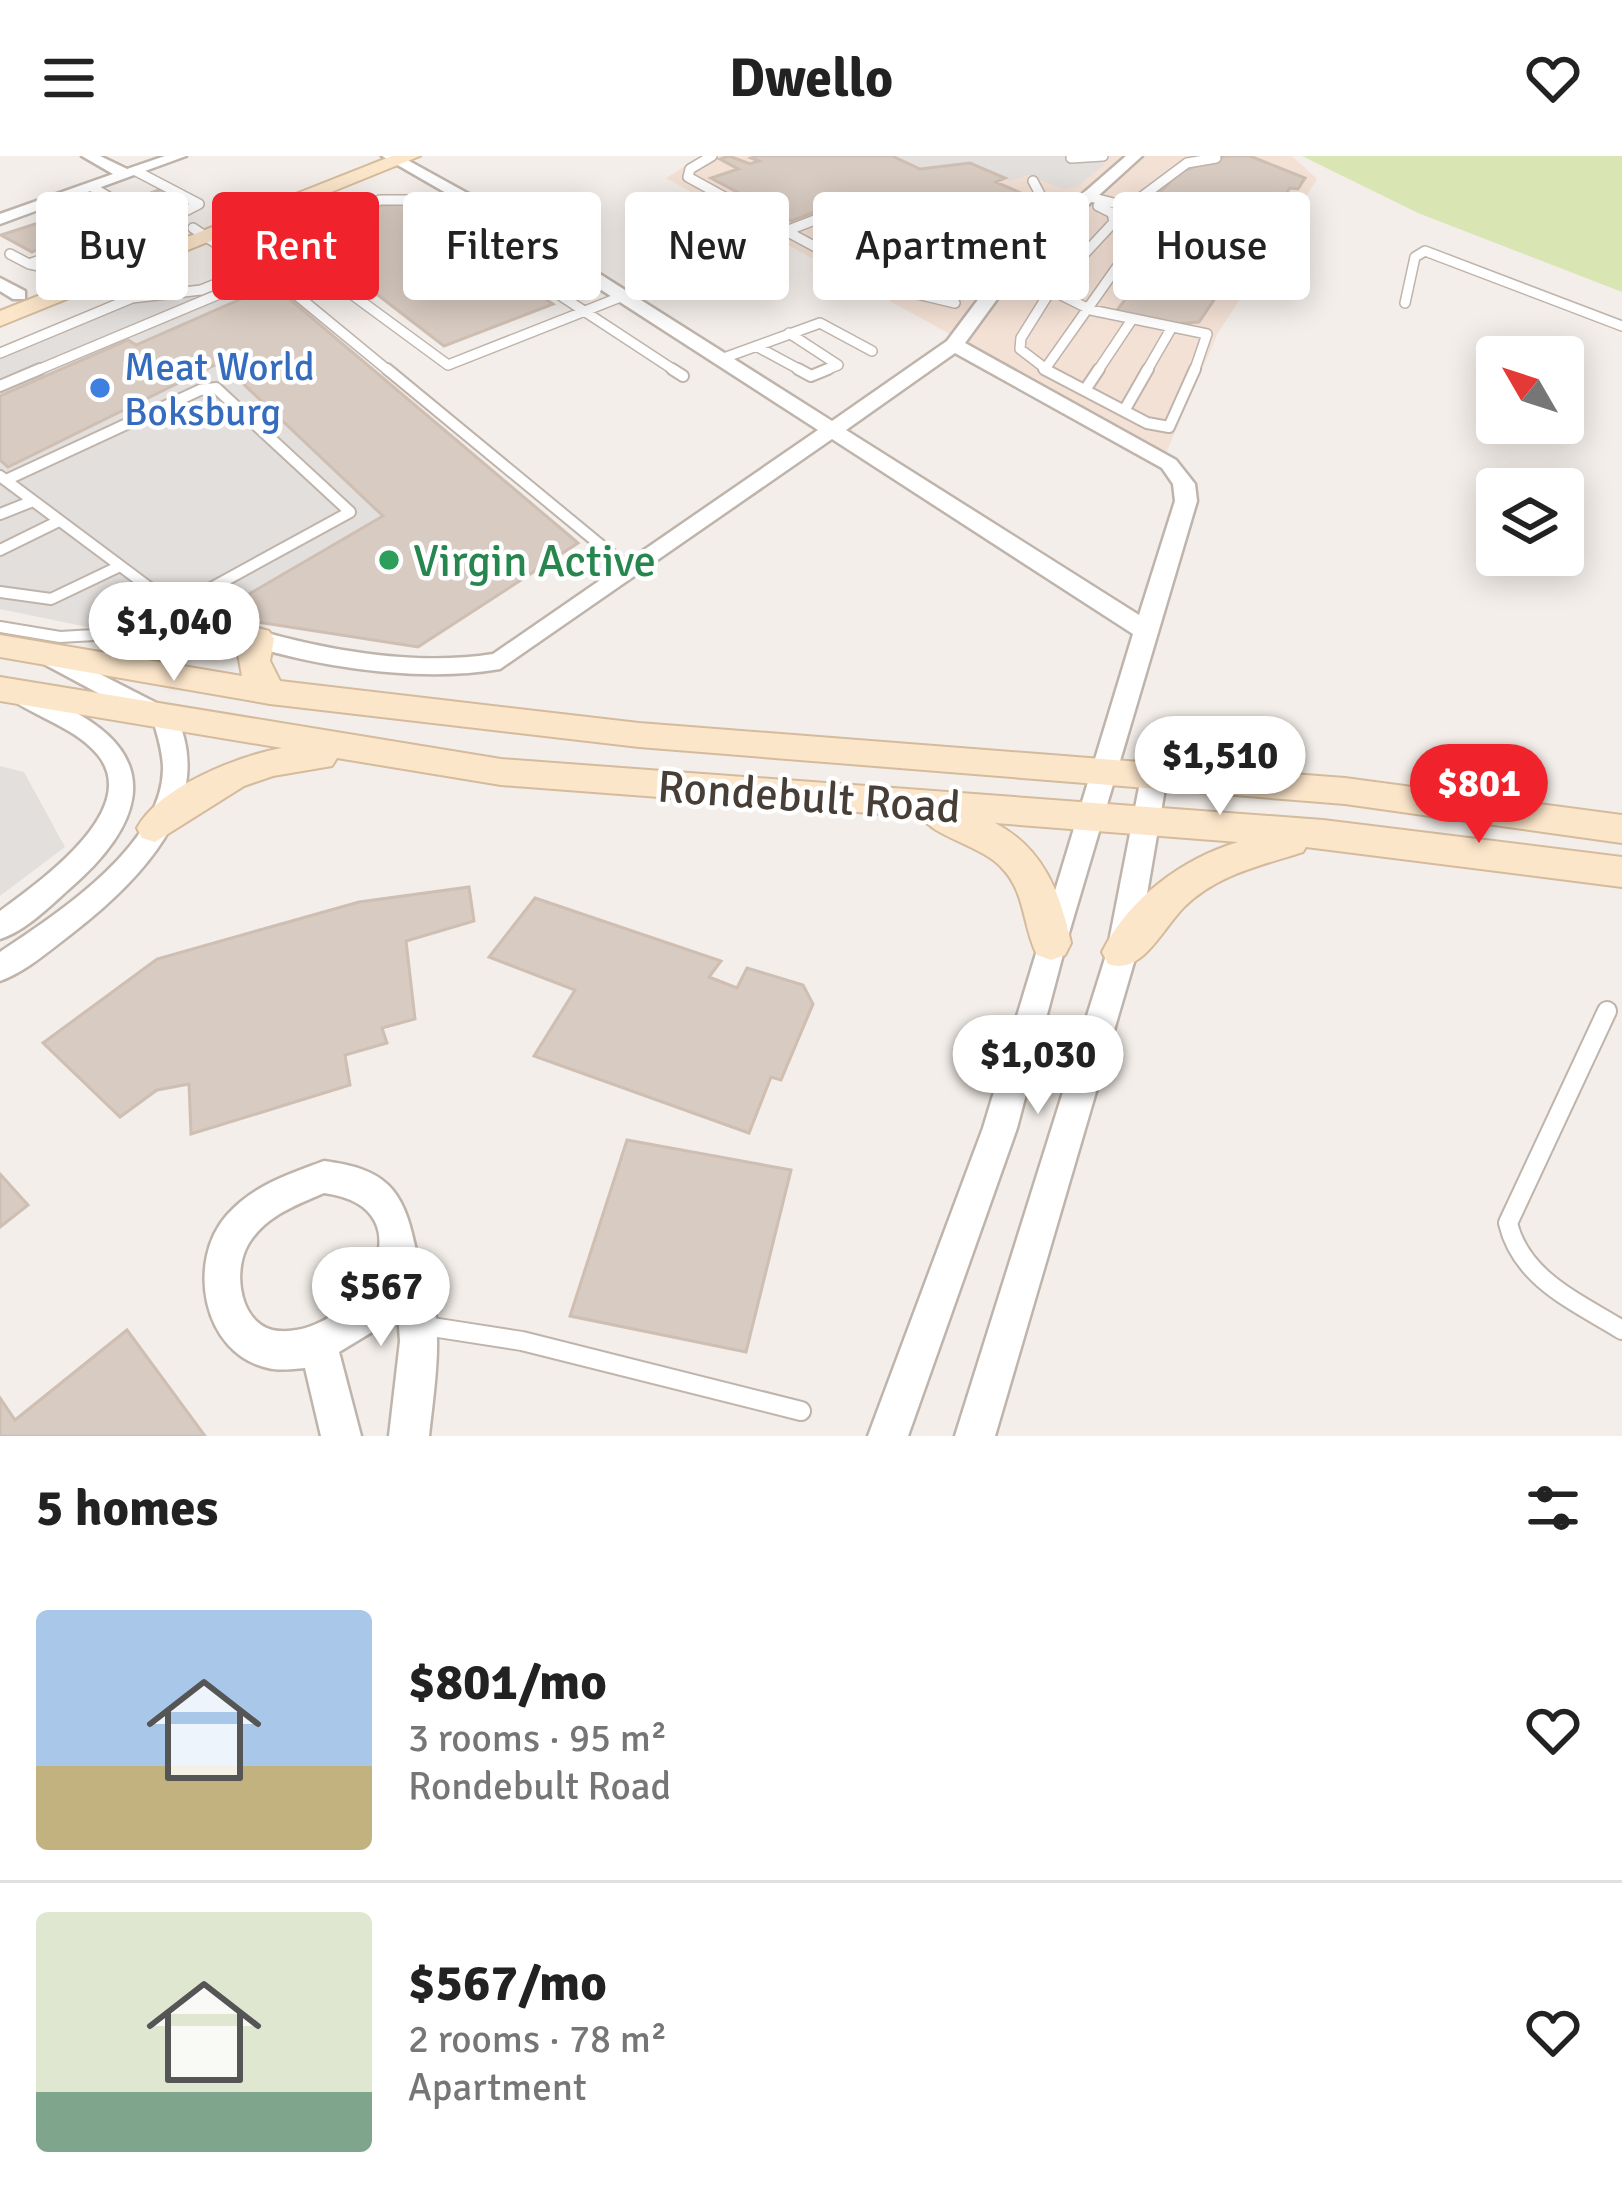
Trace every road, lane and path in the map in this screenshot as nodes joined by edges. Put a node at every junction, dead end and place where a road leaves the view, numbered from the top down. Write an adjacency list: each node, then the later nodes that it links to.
1 (89, 156): 10 (street)
2 (179, 156): 10 (street)
3 (712, 156): 16 (lane)
4 (1103, 156): 7 (lane)
5 (1135, 156): 19 (street)
6 (395, 157): 15 (main road); 25 (main road); 36 (street)
7 (1069, 157): 9 (lane)
8 (1216, 158): 18 (lane)
9 (1094, 167)
10 (131, 173): 12 (street); 14 (lane)
11 (1033, 181): 17 (lane)
12 (92, 187): 13 (lane); 23 (street)
13 (102, 192)
14 (173, 192)
15 (318, 192)
16 (716, 192)
17 (1039, 192)
18 (1152, 192)
19 (1089, 194)
20 (379, 200): 49 (lane)
21 (1089, 201): 22 (lane)
22 (1113, 218): 28 (lane)
23 (0, 220)
24 (212, 229): 25 (main road)
25 (201, 232): 26 (main road); 27 (lane); 35 (main road)
26 (188, 239)
27 (212, 241)
28 (1089, 246)
29 (3, 254): 31 (lane)
30 (36, 261): 31 (lane)
31 (29, 264): 32 (lane)
32 (36, 267)
33 (1113, 276): 48 (lane)
34 (212, 281): 61 (lane)
35 (6, 294)
36 (623, 296): 49 (lane); 62 (street)
37 (212, 297): 50 (lane)
38 (48, 300): 51 (main road)
39 (303, 300): 75 (lane)
40 (360, 300): 49 (lane)
41 (942, 300): 45 (lane)
42 (988, 300): 58 (street)
43 (1045, 300): 63 (lane)
44 (1071, 300): 48 (lane)
45 (955, 303)
46 (1405, 303): 53 (lane)
47 (152, 304): 50 (lane)
48 (1091, 310): 52 (lane); 63 (lane)
49 (584, 311): 64 (lane)
50 (171, 315): 65 (lane)
51 (0, 319)
52 (1131, 321): 54 (lane); 66 (lane)
53 (1622, 326)
54 (1172, 327): 67 (lane); 67 (lane)
55 (837, 331): 56 (lane); 57 (lane); 60 (lane)
56 (788, 333): 57 (lane); 59 (lane)
57 (805, 343): 59 (lane)
58 (954, 345): 68 (street); 79 (street)
59 (756, 346): 62 (lane)
60 (872, 352)
61 (0, 353)
62 (722, 359): 68 (street)
63 (1045, 369): 66 (lane)
64 (682, 376)
65 (0, 386)
66 (1085, 390): 67 (lane)
67 (1124, 411)
68 (832, 433): 75 (street); 79 (street)
69 (3, 478): 70 (lane); 77 (lane)
70 (33, 501): 71 (lane); 72 (lane)
71 (0, 514)
72 (59, 520): 73 (lane); 74 (lane)
73 (0, 550)
74 (118, 567): 76 (lane); 77 (lane)
75 (632, 571): 80 (street)
76 (0, 592)
77 (178, 610): 78 (lane); 80 (street)
78 (0, 627)
79 (1148, 632): 87 (street)
80 (258, 639): 84 (main road)
81 (0, 646): 82 (main road, Rondebult Road)
82 (51, 657): 84 (main road, Rondebult Road); 85 (street)
83 (11, 692): 85 (main road, Rondebult Road); 96 (street)
84 (270, 692): 87 (main road, Rondebult Road)
85 (164, 718): 86 (main road, Rondebult Road); 92 (street)
86 (395, 756): 89 (main road, Rondebult Road); 92 (main road)
87 (1102, 772): 88 (main road, Rondebult Road); 90 (street)
88 (1154, 777): 91 (street); 93 (main road, Rondebult Road)
89 (895, 805): 90 (main road, Rondebult Road); 97 (main road)
90 (1091, 814): 91 (main road, Rondebult Road); 97 (street)
91 (1148, 820): 94 (main road, Rondebult Road); 98 (street)
92 (155, 828): 99 (street)
93 (1622, 830)
94 (1323, 834): 95 (main road, Rondebult Road); 98 (main road)
95 (1622, 872)
96 (0, 927)
97 (1051, 944): 108 (street)
98 (1122, 952): 109 (street)
99 (0, 968)
100 (1607, 1012): 103 (lane)
101 (397, 1250): 102 (street); 104 (street); 104 (street)
102 (419, 1325): 105 (lane); 107 (street)
103 (1622, 1330)
104 (318, 1344): 106 (street)
105 (801, 1411)
106 (341, 1436)
107 (409, 1436)
108 (888, 1436)
109 (975, 1436)

